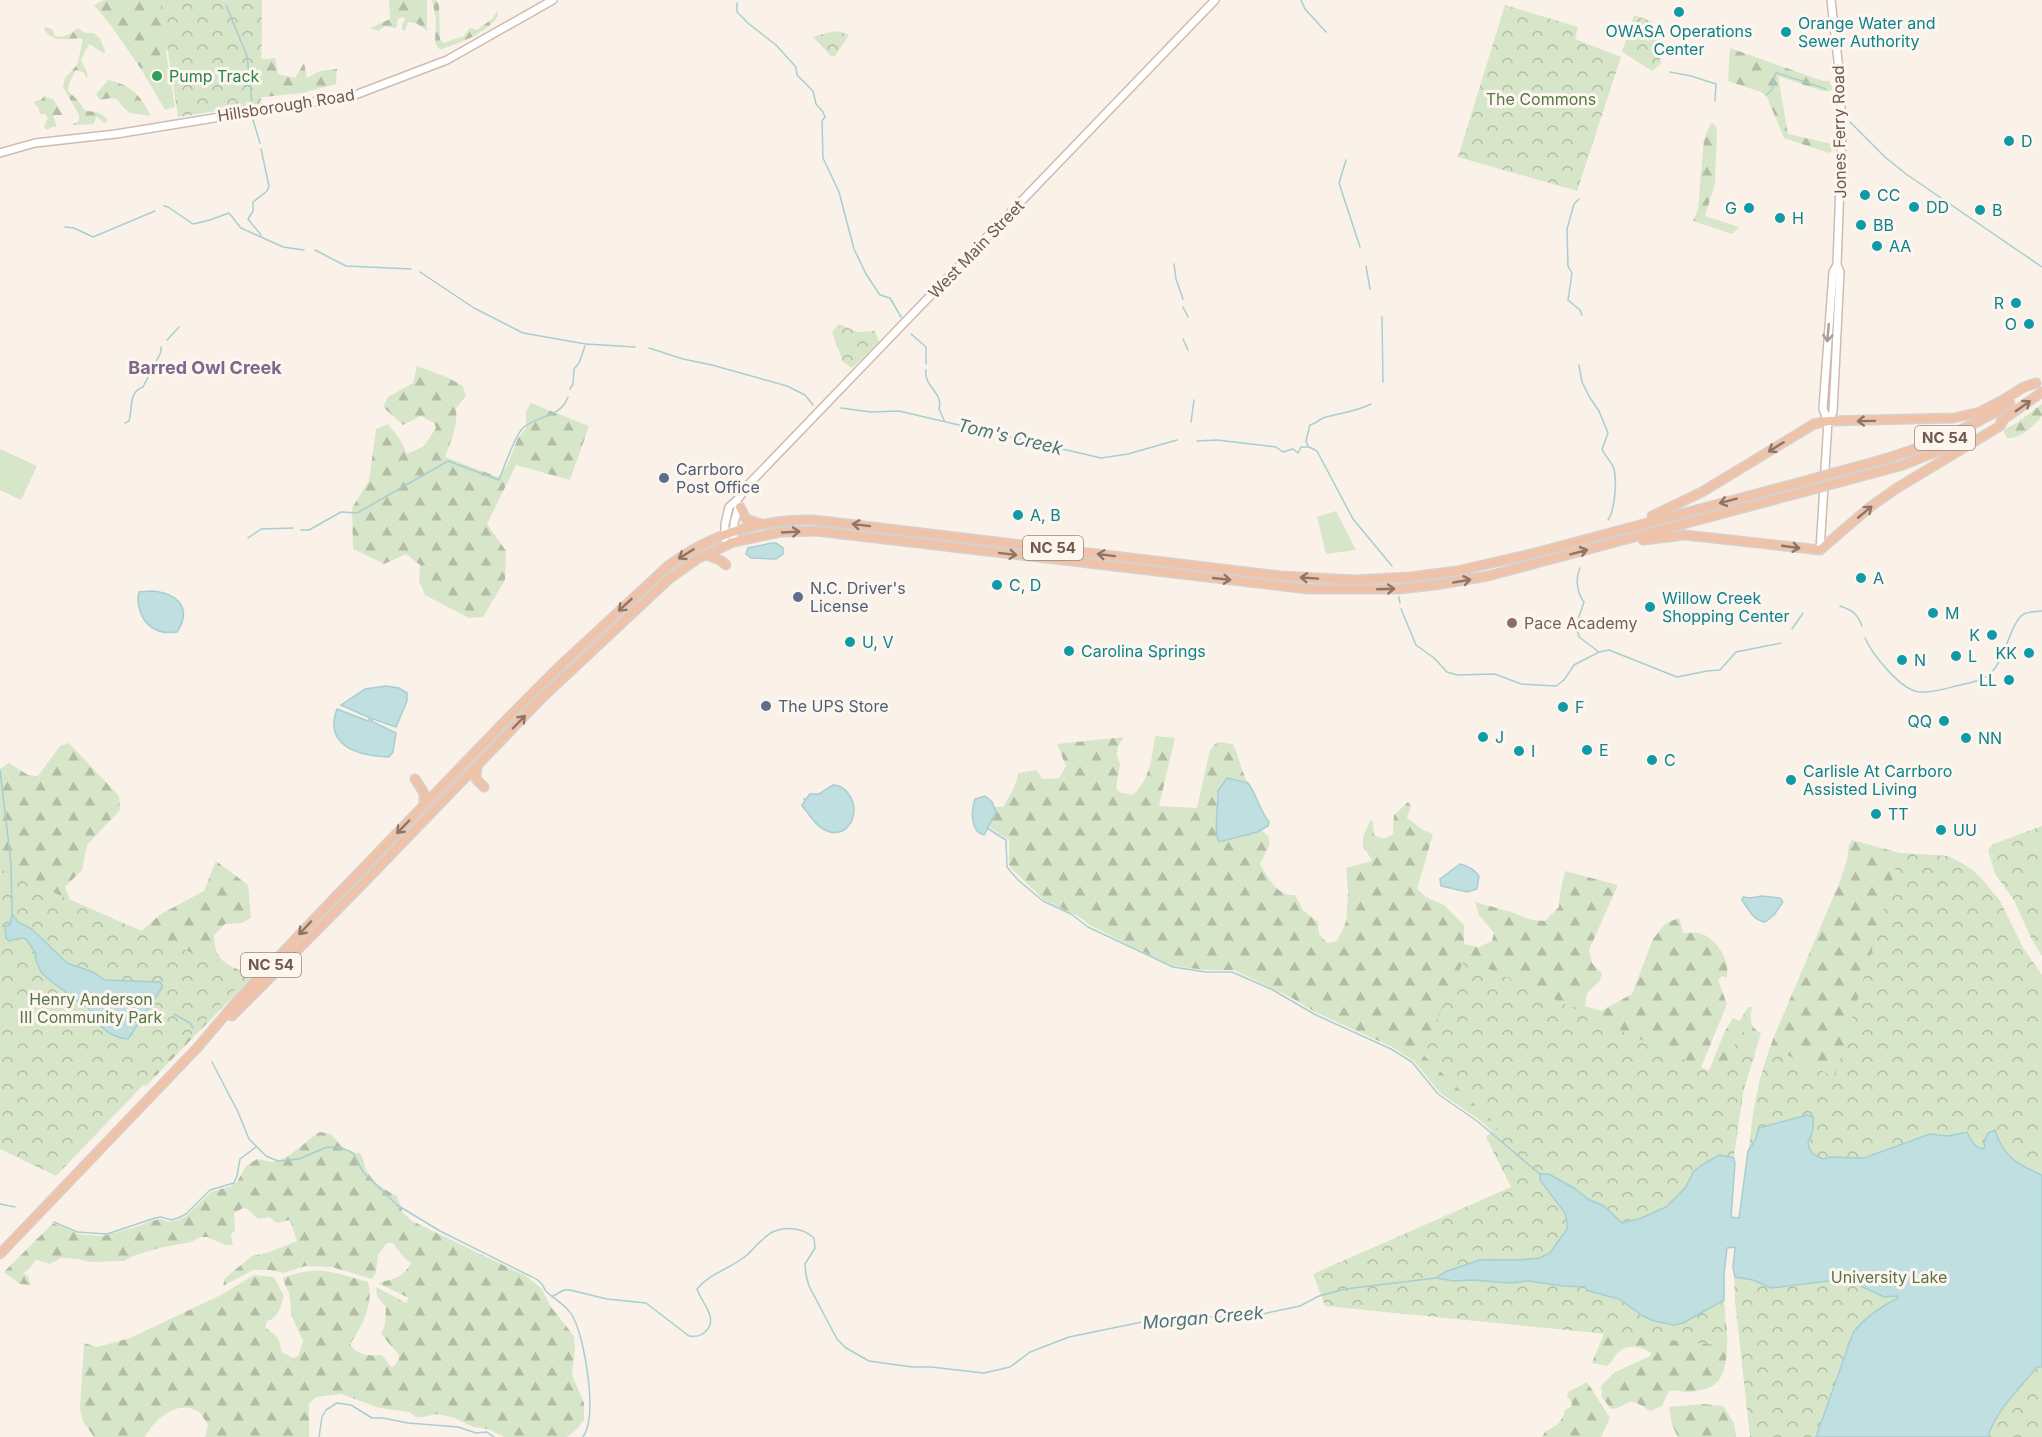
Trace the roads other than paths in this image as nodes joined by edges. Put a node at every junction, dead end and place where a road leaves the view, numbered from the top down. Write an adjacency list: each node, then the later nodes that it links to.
1 (553, 0): 4 (main road, Hillsborough Road)
2 (1215, 0): 9 (main road, West Main Street)
3 (1831, 0): 8 (main road, Jones Ferry Road)
4 (0, 153)
5 (2039, 380): 8 (highway, one-way to 8); 11 (highway, NC 54, one-way to 11, bridge)
6 (2042, 392): 7 (highway, NC 54, one-way to 6)
7 (2004, 419): 13 (highway, NC 54, bridge); 15 (highway, one-way to 7)
8 (1828, 421): 11 (highway, one-way to 11); 15 (main road, Jones Ferry Road)
9 (739, 503): 10 (highway); 12 (main road, West Main Street)
10 (761, 524): 11 (highway, NC 54, one-way to 10); 12 (highway, NC 54)
11 (1617, 531)
12 (729, 533): 14 (main road, West Main Street); 21 (highway, NC 54, one-way to 21)
13 (1631, 538): 14 (highway, NC 54, one-way to 13); 15 (highway, one-way to 15)
14 (729, 544): 16 (highway, NC 54)
15 (1820, 550)
16 (706, 554): 17 (highway); 18 (highway, NC 54, one-way to 16)
17 (726, 565)
18 (478, 764): 20 (highway); 22 (highway, NC 54)
19 (415, 779): 21 (highway)
20 (484, 787)
21 (423, 806): 22 (highway, NC 54, one-way to 22)
22 (198, 1047): 23 (highway, NC 54)
23 (0, 1254)

